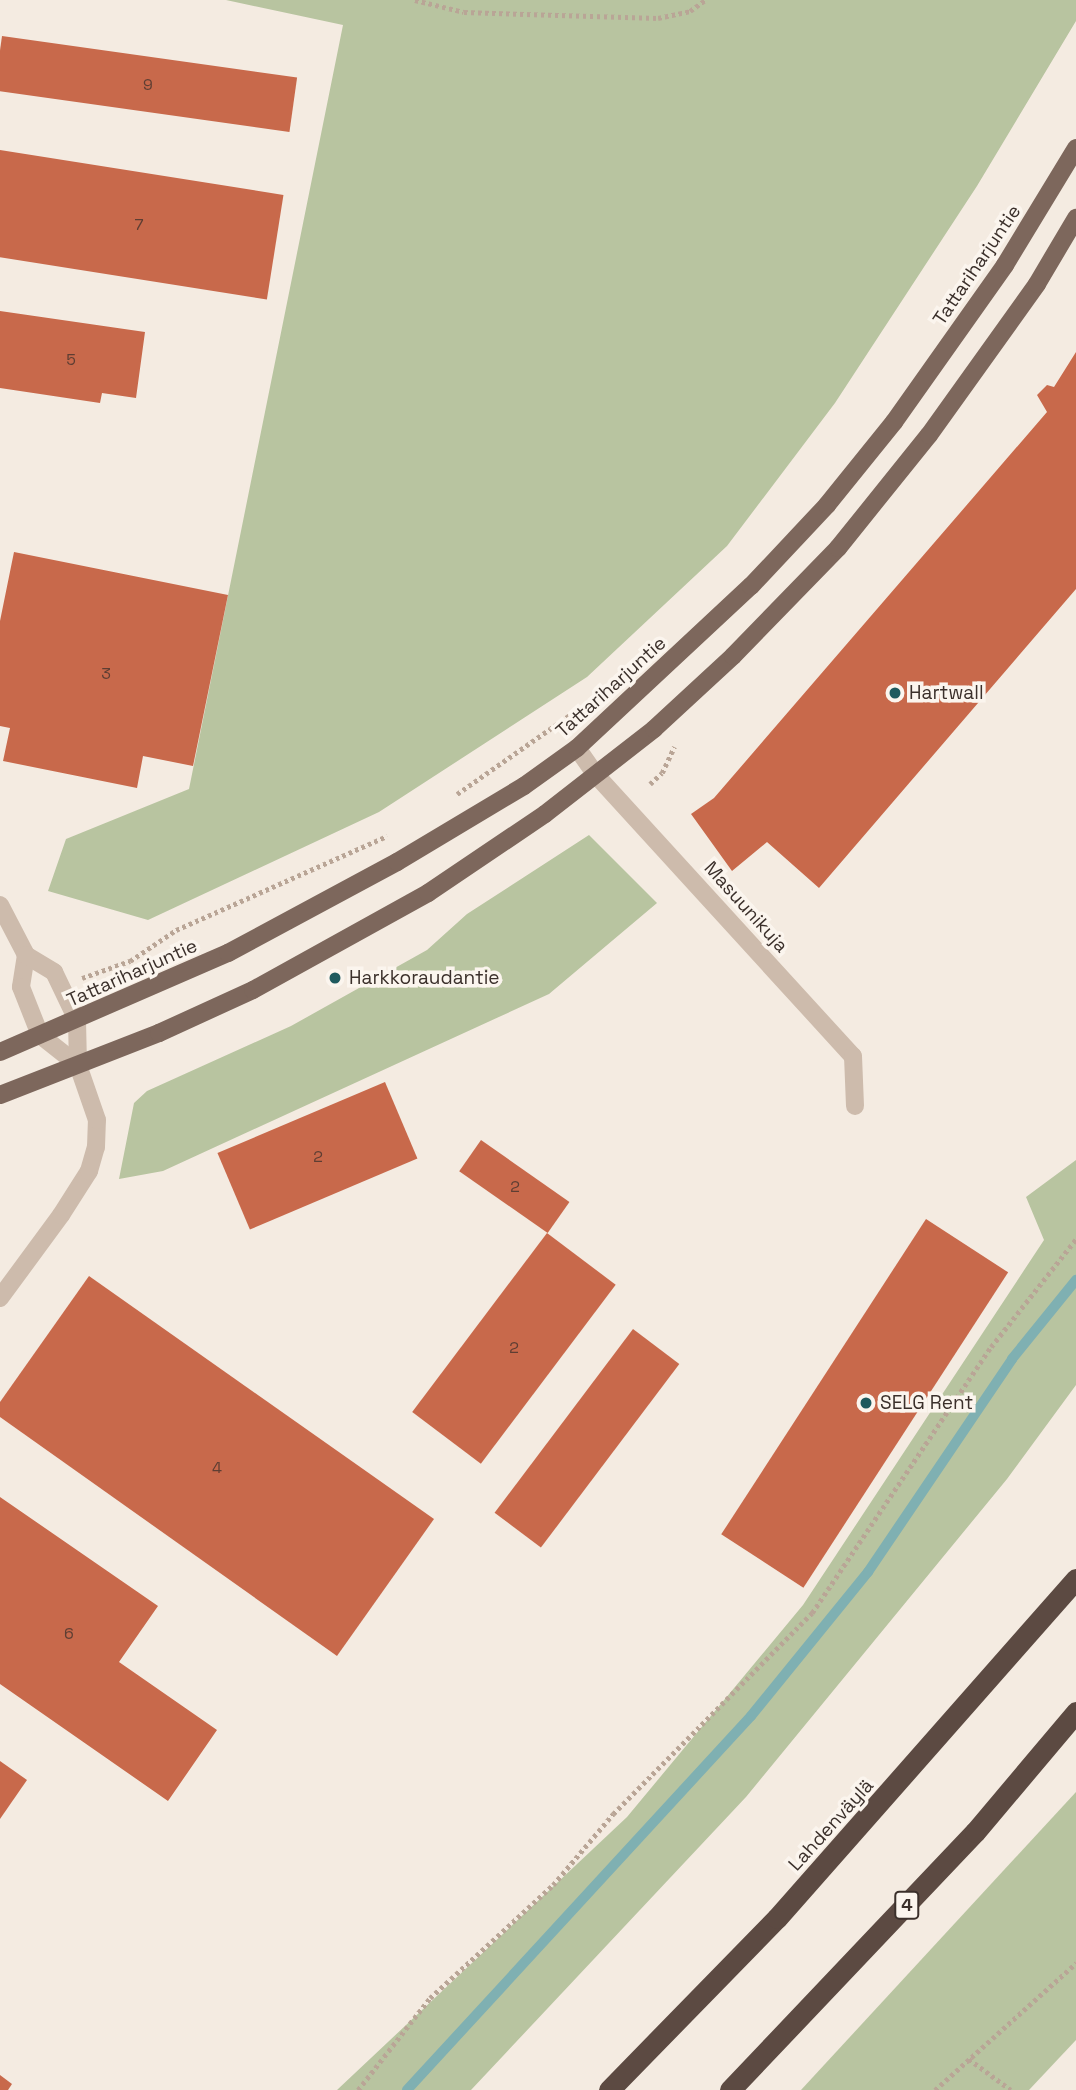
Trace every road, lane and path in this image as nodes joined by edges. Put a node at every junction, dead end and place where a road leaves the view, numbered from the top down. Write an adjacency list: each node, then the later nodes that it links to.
1 (415, 0): 2 (path)
2 (705, 0)
3 (1076, 148): 6 (main road, Tattariharjuntie)
4 (1076, 218): 7 (main road)
5 (574, 712): 8 (path)
6 (577, 748): 7 (street, Masuunikuja); 13 (main road, Tattariharjuntie)
7 (596, 775): 16 (main road); 18 (street, Masuunikuja)
8 (451, 799)
9 (393, 833): 12 (path)
10 (0, 905): 11 (street)
11 (26, 955): 13 (street); 14 (street)
12 (93, 973)
13 (77, 1020): 14 (main road, Tattariharjuntie); 16 (street)
14 (40, 1035): 15 (main road, Tattariharjuntie); 16 (street)
15 (0, 1052)
16 (78, 1065): 17 (main road); 20 (street)
17 (0, 1095)
18 (855, 1106)
19 (1076, 1239): 25 (path)
20 (0, 1298)
21 (1076, 1579): 26 (highway, Lahdenväylä)
22 (1076, 1712): 27 (highway, 4)
23 (1076, 1963): 24 (path)
24 (969, 2059): 28 (path); 29 (path)
25 (358, 2090)
26 (609, 2090)
27 (730, 2090)
28 (935, 2090)
29 (1011, 2090)

